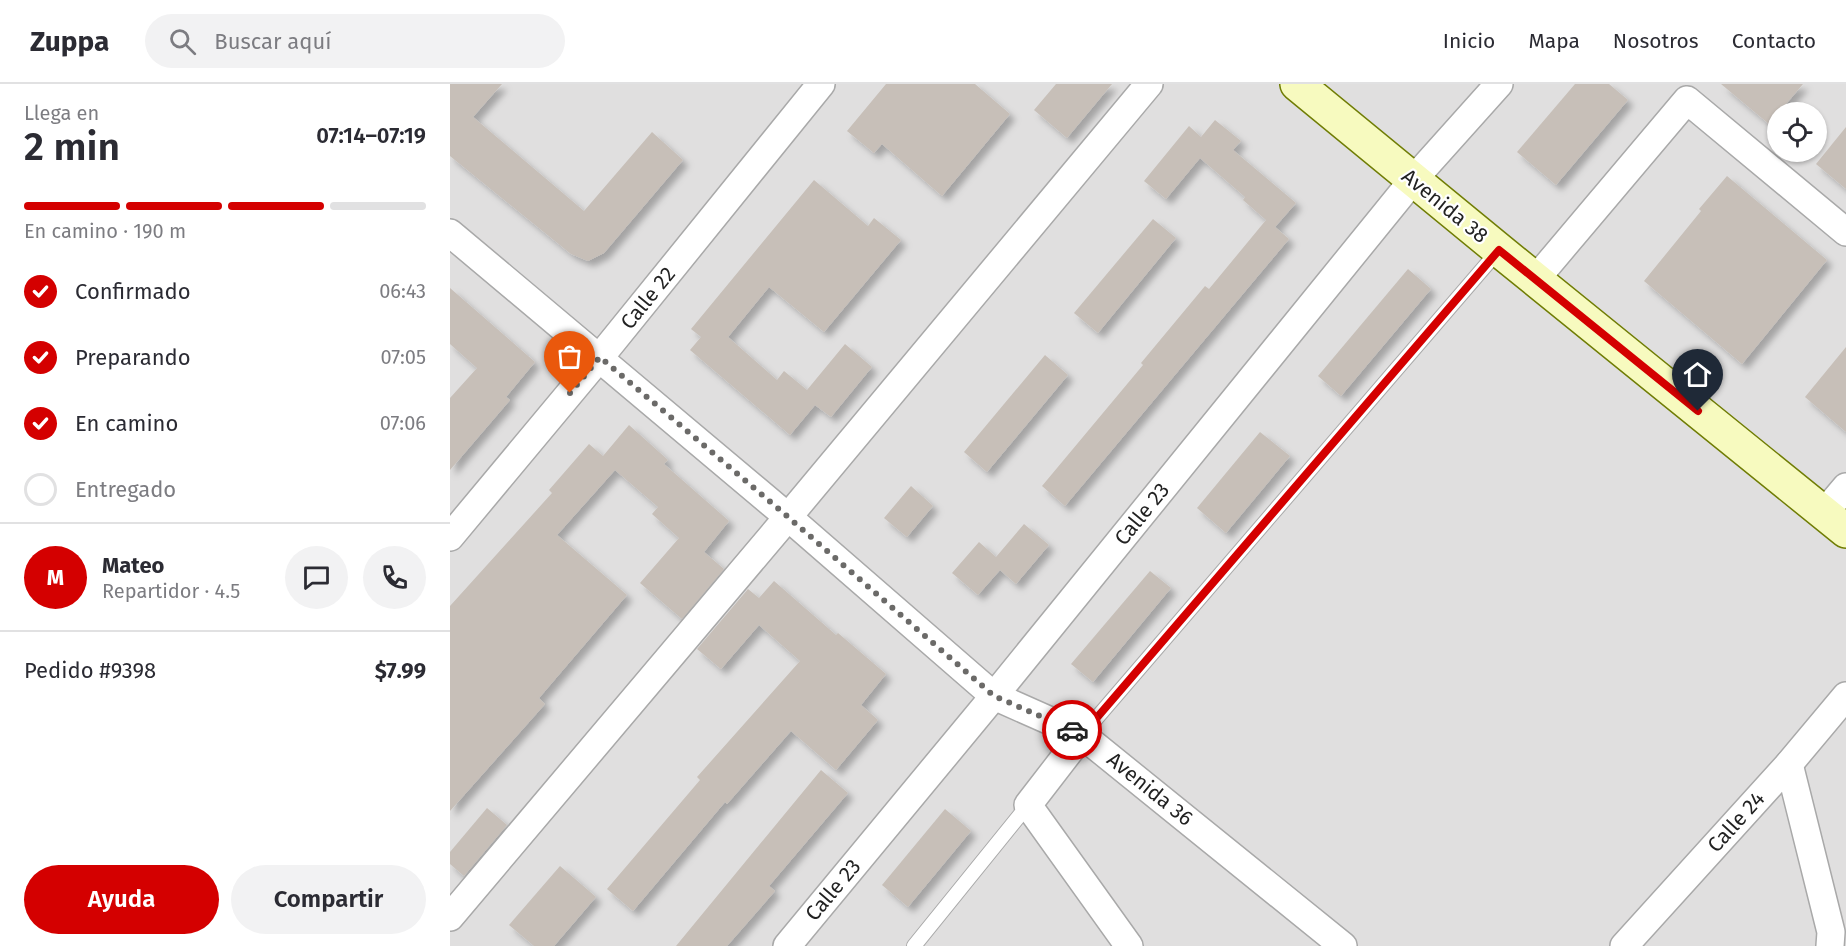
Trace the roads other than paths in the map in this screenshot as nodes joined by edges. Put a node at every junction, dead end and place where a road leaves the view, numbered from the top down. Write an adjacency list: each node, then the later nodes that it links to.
1 (821, 84): 10 (street, Calle 22)
2 (1149, 84): 12 (street)
3 (1297, 84): 5 (street, Avenida 38)
4 (1499, 84): 5 (street, Calle 23)
5 (1413, 180): 8 (street, Avenida 38); 15 (street, Calle 23)
6 (1846, 232): 9 (street)
7 (450, 233): 10 (street, Avenida 36)
8 (1499, 250): 9 (street, Avenida 38); 17 (lane)
9 (1535, 280): 13 (street, Avenida 38)
10 (600, 357): 12 (street, Avenida 36); 14 (street, Calle 22)
11 (1846, 487): 13 (street)
12 (788, 517): 15 (street, Avenida 36); 20 (street)
13 (1835, 522)
14 (450, 537)
15 (994, 696): 17 (street, Avenida 36); 21 (street, Calle 23)
16 (1846, 696): 18 (street, Calle 24)
17 (1082, 735): 19 (street); 24 (street, Avenida 36)
18 (1789, 764): 25 (street, Calle 24); 26 (street)
19 (1028, 805): 22 (lane); 23 (street)
20 (450, 917)
21 (787, 946)
22 (914, 946)
23 (1130, 946)
24 (1343, 946)
25 (1624, 946)
26 (1830, 946)

